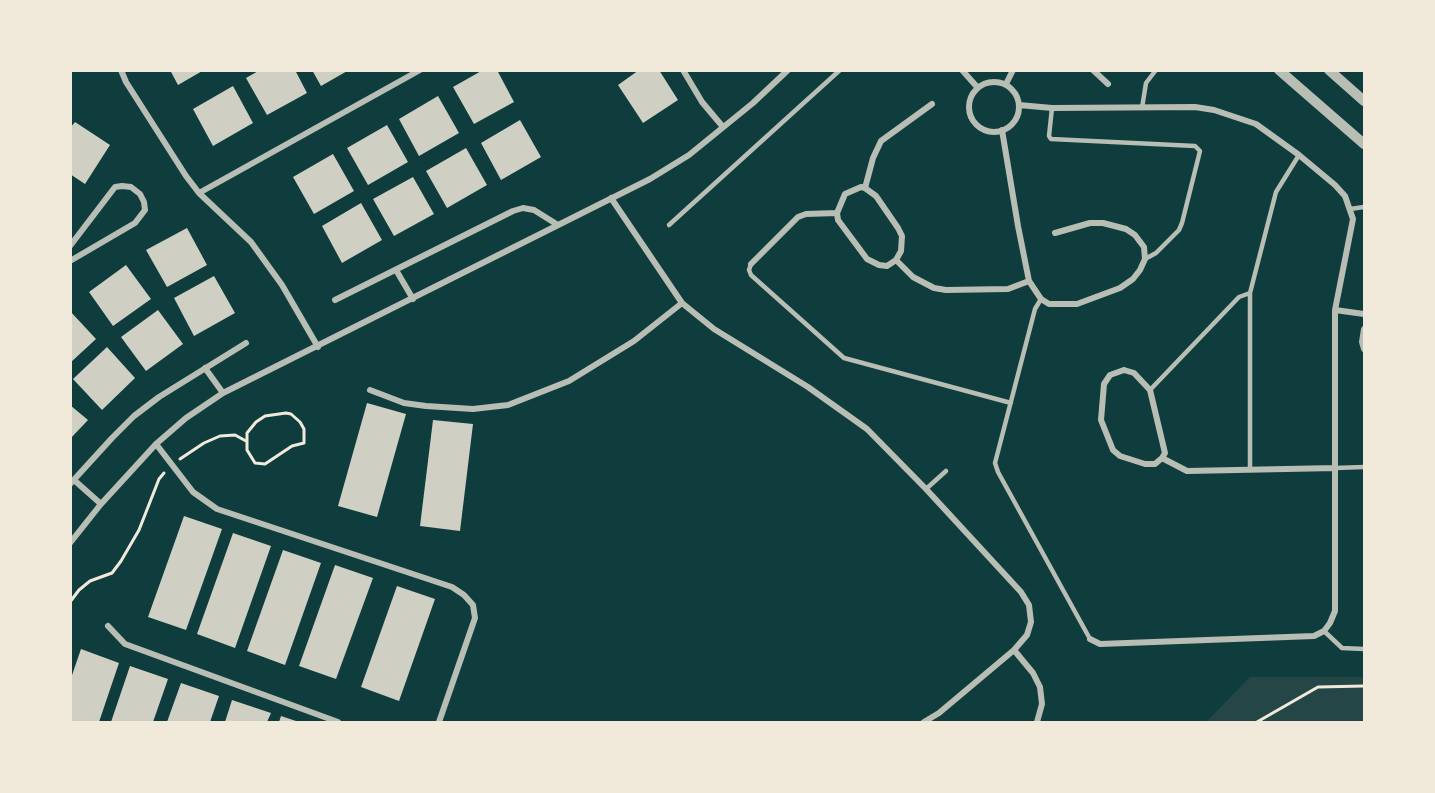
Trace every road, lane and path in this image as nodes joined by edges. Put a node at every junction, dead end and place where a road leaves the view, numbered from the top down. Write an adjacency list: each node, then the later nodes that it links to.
1 (121, 70): 25 (street)
2 (420, 70): 25 (street)
3 (683, 70): 20 (street)
4 (788, 70): 20 (street)
5 (840, 70): 31 (lane)
6 (962, 70): 14 (street)
7 (1013, 70): 12 (street)
8 (1093, 70): 13 (street)
9 (1156, 70): 19 (lane)
10 (1279, 70): 22 (street)
11 (1329, 70): 15 (street)
12 (1006, 84): 14 (street); 17 (street)
13 (1108, 84)
14 (978, 88): 21 (street)
15 (1365, 101)
16 (932, 104): 24 (street)
17 (1019, 105): 18 (street); 21 (street)
18 (1052, 108): 19 (street); 34 (lane)
19 (1142, 108): 23 (street)
20 (723, 127): 26 (street)
21 (1002, 130): 39 (street)
22 (1365, 144)
23 (1299, 155): 28 (street); 40 (lane)
24 (865, 188): 29 (street); 35 (street)
25 (199, 193): 49 (street)
26 (611, 198): 30 (street); 44 (street)
27 (1365, 207): 28 (lane)
28 (1350, 208): 45 (street)
29 (837, 213): 35 (street); 37 (street)
30 (558, 225): 38 (street); 41 (street)
31 (669, 225)
32 (1055, 233): 34 (street)
33 (70, 246): 36 (street)
34 (1145, 259): 42 (street)
35 (896, 260): 39 (street)
36 (70, 261)
37 (751, 264): 55 (lane)
38 (396, 270): 41 (street); 43 (street)
39 (1029, 281): 42 (street)
40 (1250, 293): 53 (lane); 62 (lane)
41 (413, 299): 49 (street)
42 (1041, 299): 55 (lane)
43 (335, 300)
44 (682, 303): 52 (street); 65 (street)
45 (1335, 310): 46 (street); 61 (street)
46 (1365, 314)
47 (1365, 329): 50 (street)
48 (246, 343): 51 (street)
49 (318, 347): 54 (street)
50 (1365, 350)
51 (205, 368): 54 (street); 64 (street)
52 (370, 390)
53 (1150, 390): 58 (street); 58 (street)
54 (223, 393): 57 (street)
55 (1011, 403): 71 (lane)
56 (246, 441): 56 (path); 59 (path)
57 (156, 444): 59 (street); 66 (street)
58 (1162, 458): 62 (street)
59 (171, 465): 68 (path); 76 (street)
60 (1365, 467): 61 (lane)
61 (1335, 468): 62 (street); 70 (street)
62 (1250, 470)
63 (946, 471): 65 (lane)
64 (72, 482): 66 (street)
65 (926, 489): 73 (street)
66 (101, 504): 67 (street)
67 (70, 543)
68 (70, 602)
69 (108, 626): 75 (street)
70 (1324, 631): 71 (street); 72 (lane)
71 (1090, 639)
72 (1365, 649)
73 (1014, 650): 77 (street); 78 (street)
74 (1365, 686): 79 (path)
75 (338, 723)
76 (439, 723)
77 (924, 723)
78 (1038, 723)
79 (1257, 723)

